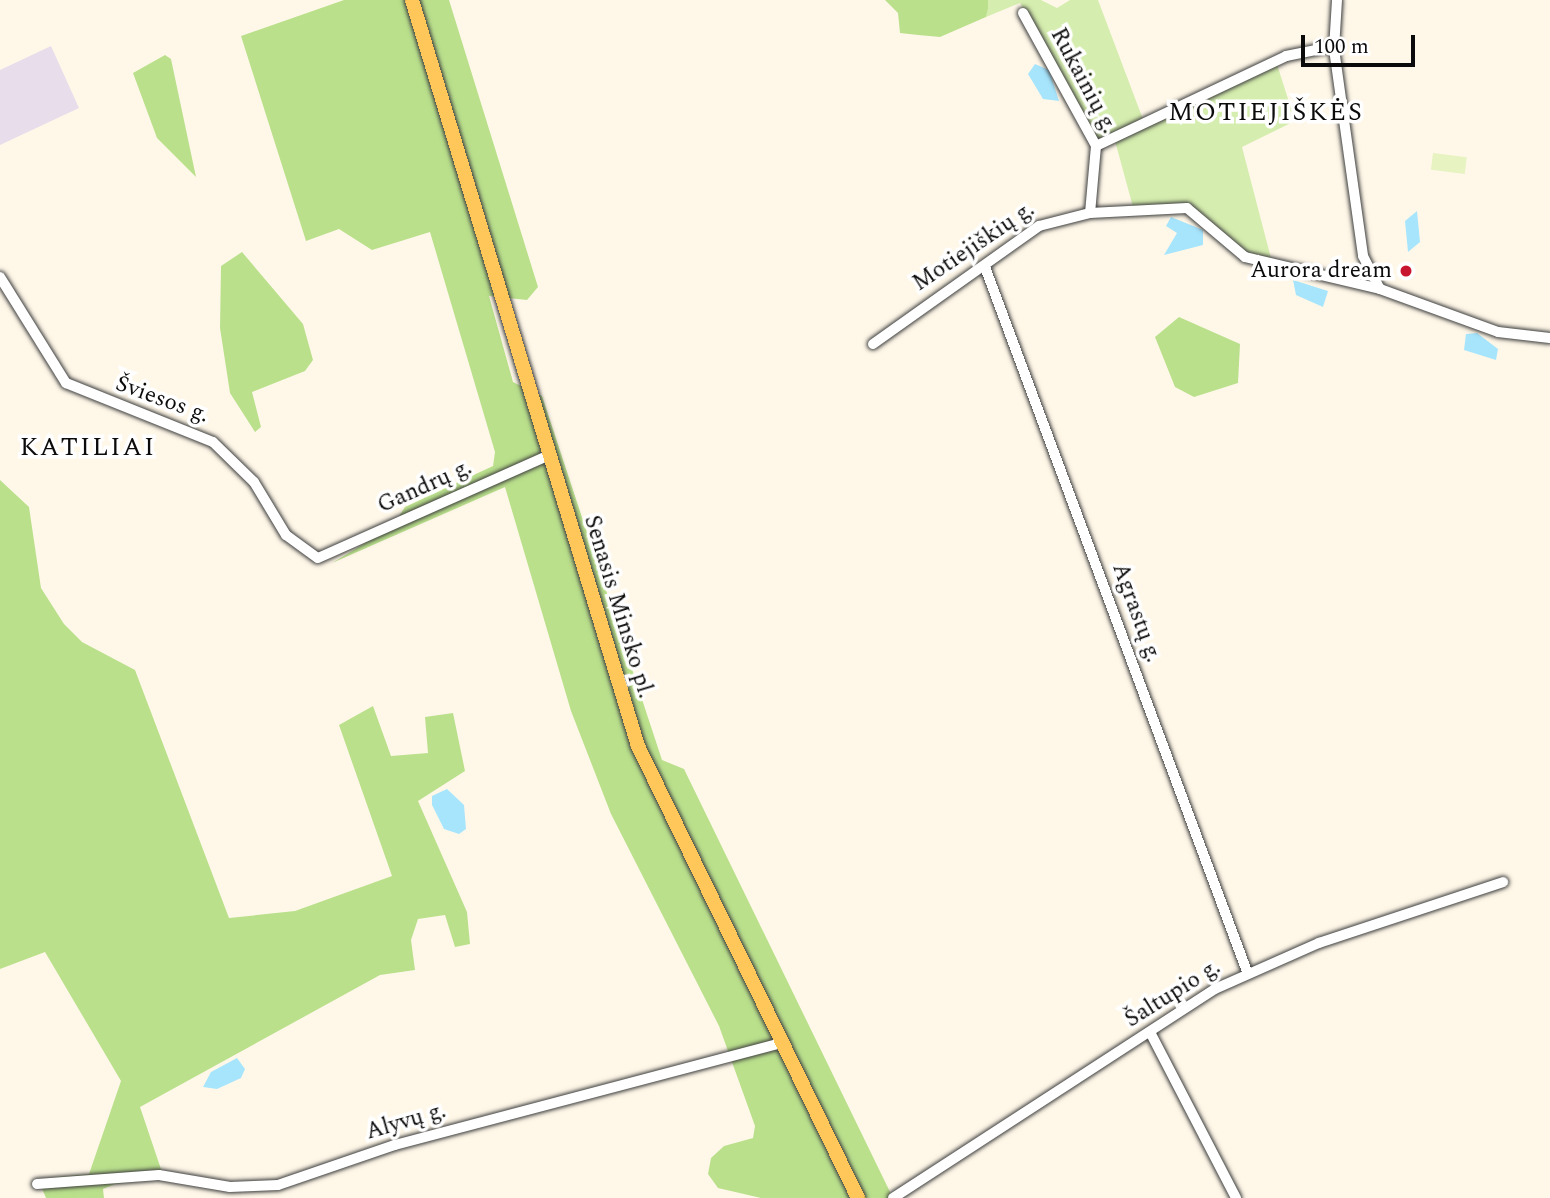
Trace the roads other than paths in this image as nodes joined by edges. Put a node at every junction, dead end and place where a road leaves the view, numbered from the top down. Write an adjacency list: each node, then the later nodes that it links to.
1 (412, 0): 12 (main road, Senasis Minsko pl.)
2 (1337, 0): 4 (street)
3 (1023, 13): 5 (street, Rukainių g.)
4 (1335, 46): 5 (street); 9 (street)
5 (1096, 146): 6 (street, Rukainių g.)
6 (1090, 213): 7 (street, Motiejiškių g.); 9 (street, Motiejiškių g.)
7 (985, 267): 11 (street, Motiejiškių g.); 15 (street, Agrastų g.)
8 (0, 277): 13 (street, Šviesos g.)
9 (1380, 289): 10 (street, Motiejiškių g.)
10 (1550, 338)
11 (873, 344)
12 (549, 455): 13 (street, Gandrų g.); 17 (main road, Senasis Minsko pl.)
13 (318, 558)
14 (1503, 882): 15 (street, Šaltupio g.)
15 (1248, 974): 16 (street, Šaltupio g.)
16 (1150, 1032): 20 (street, Šaltupio g.); 21 (street)
17 (782, 1043): 18 (street, Alyvų g.); 19 (main road, Senasis Minsko pl.)
18 (37, 1184)
19 (858, 1198)
20 (893, 1198)
21 (1236, 1198)

